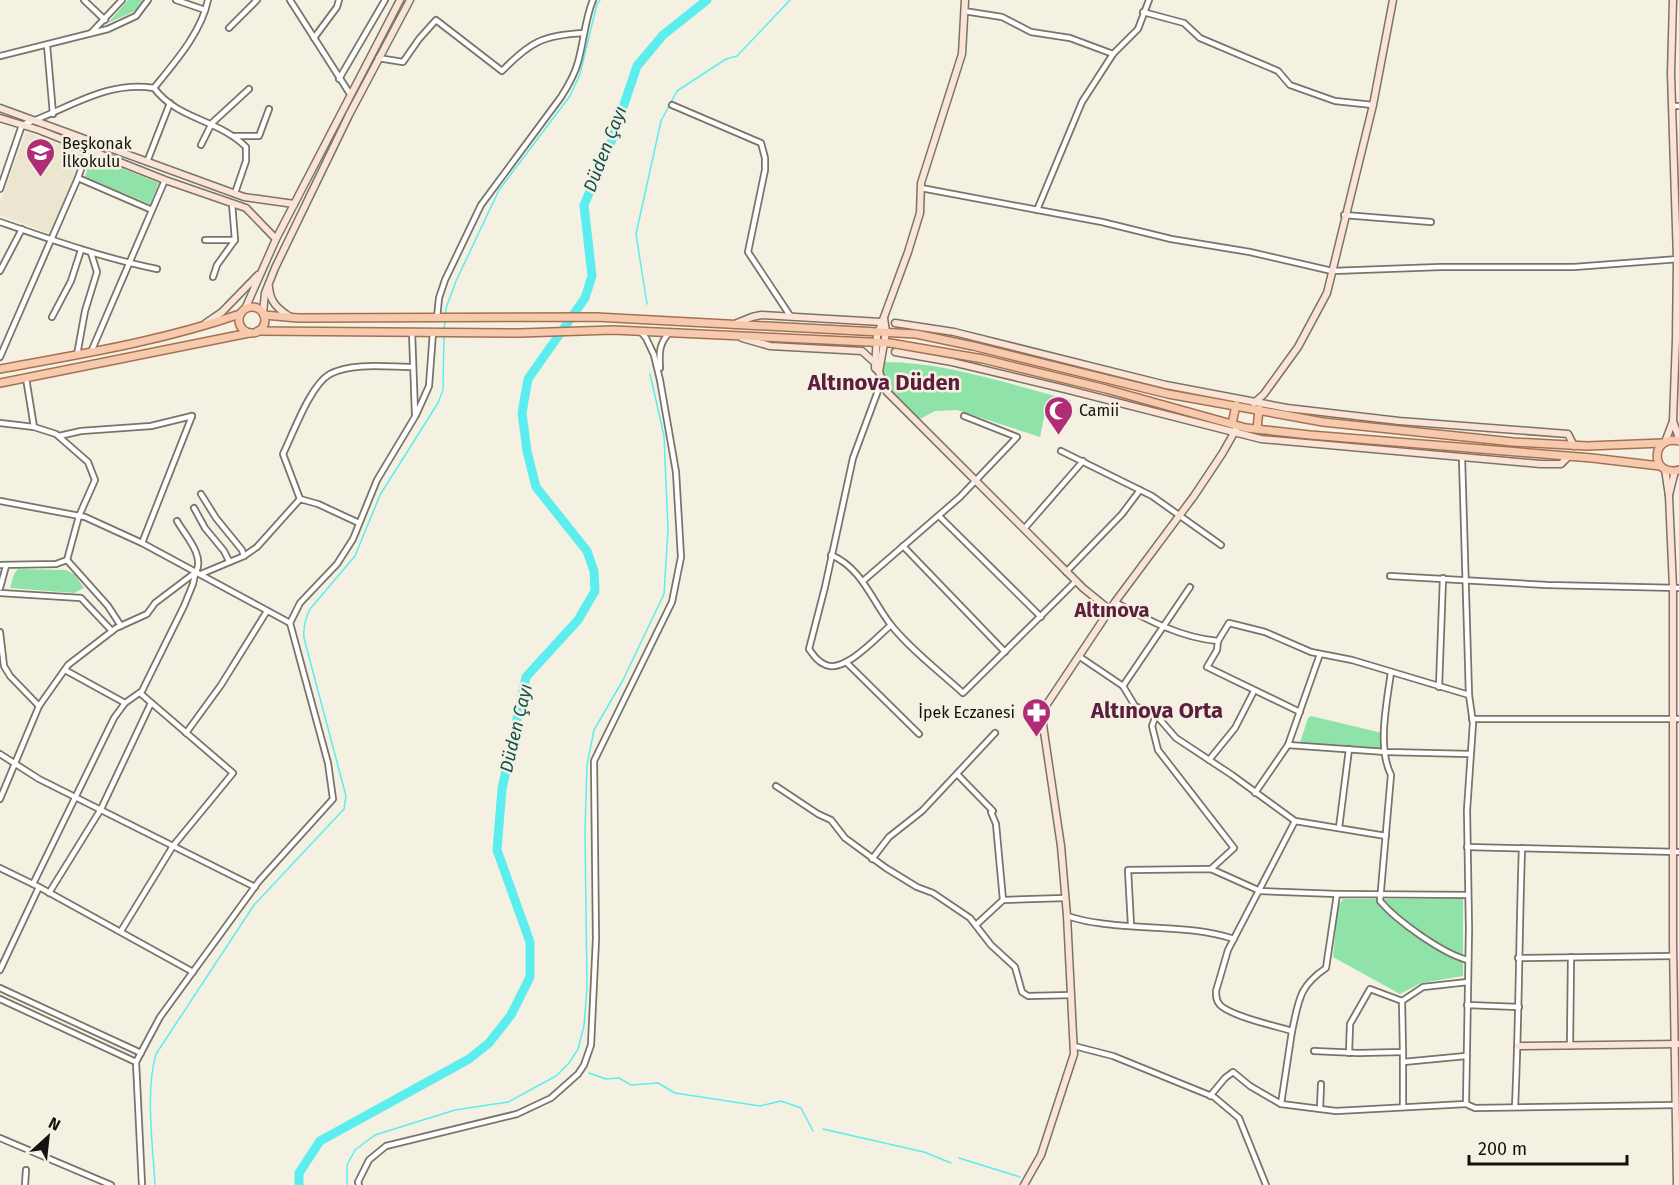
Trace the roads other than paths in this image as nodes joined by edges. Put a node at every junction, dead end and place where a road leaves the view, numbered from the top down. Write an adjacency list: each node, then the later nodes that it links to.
1 (84, 0): 20 (street)
2 (122, 0): 20 (street)
3 (148, 0): 24 (street)
4 (176, 0): 17 (street)
5 (208, 0): 17 (street)
6 (256, 0): 22 (street)
7 (290, 0): 25 (street)
8 (339, 0): 25 (street)
9 (386, 0): 31 (street)
10 (400, 0): 34 (street)
11 (410, 0): 30 (street)
12 (593, 0): 23 (street)
13 (965, 0): 18 (street)
14 (1149, 0): 19 (street)
15 (1394, 0): 37 (street)
16 (1673, 0): 21 (street)
17 (205, 10): 32 (street)
18 (964, 11): 28 (street); 52 (street)
19 (1143, 12): 28 (street); 37 (street)
20 (105, 20): 24 (street)
21 (1676, 22): 26 (street)
22 (229, 28)
23 (584, 33): 30 (street); 83 (street)
24 (89, 35): 27 (street)
25 (314, 38): 31 (street)
26 (1676, 40): 38 (street)
27 (47, 45): 29 (street); 41 (street)
28 (1113, 54): 59 (street)
29 (0, 56)
30 (378, 58): 77 (street)
31 (339, 79): 34 (street)
32 (154, 88): 35 (street); 41 (street)
33 (249, 89): 44 (street)
34 (350, 94): 57 (street)
35 (170, 103): 44 (street); 49 (street)
36 (672, 105): 82 (street)
37 (1372, 105): 60 (street)
38 (1676, 106): 55 (street)
39 (0, 108): 43 (street)
40 (269, 109): 46 (street)
41 (53, 114): 43 (street)
42 (0, 118): 45 (street)
43 (35, 121): 45 (street); 49 (street)
44 (212, 123): 46 (street); 47 (street)
45 (22, 125): 48 (street); 53 (street)
46 (235, 136): 54 (street)
47 (201, 146)
48 (88, 149): 50 (street); 51 (street)
49 (147, 162): 54 (street)
50 (78, 178): 58 (street); 67 (street)
51 (165, 180): 56 (street); 58 (street)
52 (921, 188): 59 (street); 84 (street)
53 (0, 189)
54 (235, 193): 57 (street)
55 (1677, 200): 70 (street)
56 (232, 203): 64 (street); 66 (street)
57 (294, 204): 64 (street)
58 (152, 210): 71 (street)
59 (1037, 210): 75 (street)
60 (1344, 216): 62 (street); 75 (street)
61 (0, 222): 63 (street)
62 (1431, 222)
63 (22, 229): 67 (street); 74 (street)
64 (276, 239): 73 (street)
65 (205, 240): 66 (street)
66 (235, 240): 76 (street)
67 (51, 241): 68 (street); 105 (street)
68 (81, 250): 69 (street); 80 (street)
69 (91, 253): 71 (street); 104 (street)
70 (1678, 259): 75 (street); 87 (street)
71 (129, 263): 72 (street); 102 (street)
72 (157, 269)
73 (262, 270): 78 (street); 88 (street)
74 (0, 271)
75 (1332, 271): 116 (street)
76 (213, 277)
77 (269, 281): 79 (street); 81 (street)
78 (243, 312): 79 (main road); 88 (main road); 96 (main road)
79 (263, 314): 81 (main road); 91 (main road)
80 (52, 317)
81 (290, 317): 83 (main road)
82 (791, 317): 84 (street); 86 (street)
83 (436, 318): 86 (main road)
84 (883, 320): 94 (street)
85 (895, 322): 95 (street)
86 (737, 323): 94 (main road)
87 (1678, 326): 120 (street)
88 (199, 328): 102 (main road)
89 (639, 330): 90 (main road); 93 (main road); 112 (street)
90 (671, 331): 97 (main road); 112 (street)
91 (258, 332): 92 (main road); 96 (main road)
92 (412, 332): 93 (main road); 108 (street)
93 (433, 332): 118 (street)
94 (882, 332): 98 (main road); 99 (street); 100 (street)
95 (954, 332): 98 (street); 116 (street)
96 (249, 333): 111 (main road)
97 (733, 335): 99 (main road); 106 (street)
98 (940, 339): 115 (main road)
99 (875, 343): 100 (main road); 106 (street)
100 (884, 343): 101 (main road); 110 (street)
101 (942, 351): 107 (street); 123 (main road)
102 (91, 352): 104 (main road)
103 (895, 352): 107 (street)
104 (77, 355): 109 (main road)
105 (0, 357)
106 (874, 362): 110 (street)
107 (952, 362): 123 (street)
108 (413, 367): 118 (street); 139 (street)
109 (0, 369)
110 (879, 372): 113 (street)
111 (26, 378): 114 (main road); 122 (street)
112 (660, 380): 279 (street)
113 (882, 380): 135 (street); 151 (street)
114 (0, 383)
115 (1236, 405): 116 (main road); 123 (main road)
116 (1252, 405): 117 (main road); 128 (street)
117 (1259, 409): 124 (main road); 128 (main road)
118 (416, 415): 146 (street)
119 (964, 416): 135 (street)
120 (1672, 421): 126 (street); 127 (street)
121 (0, 423): 122 (street)
122 (34, 427): 125 (street)
123 (1235, 428): 124 (main road); 131 (street); 144 (street)
124 (1257, 429): 130 (main road)
125 (59, 436): 142 (street); 148 (street)
126 (1679, 439): 127 (main road)
127 (1664, 442): 128 (main road); 133 (main road)
128 (1574, 446)
129 (1061, 451): 132 (street)
130 (1569, 456): 131 (street); 133 (main road)
131 (1462, 458): 160 (street)
132 (1083, 461): 136 (street); 147 (street)
133 (1663, 468): 134 (main road); 138 (street)
134 (1677, 471): 138 (street)
135 (976, 482): 143 (street); 147 (street)
136 (1140, 490): 144 (street); 156 (street)
137 (201, 494): 152 (street)
138 (1669, 496): 165 (street)
139 (300, 499): 146 (street); 152 (street)
140 (0, 501): 142 (street)
141 (194, 508): 154 (street)
142 (79, 516): 148 (street); 153 (street)
143 (939, 516): 150 (street); 170 (street)
144 (1180, 516): 149 (street); 167 (street)
145 (177, 521): 157 (street)
146 (359, 523): 171 (street)
147 (1024, 529): 156 (street)
148 (141, 543): 157 (street)
149 (1221, 545)
150 (903, 546): 161 (street); 178 (street)
151 (831, 555): 161 (street); 181 (street)
152 (244, 556): 154 (street)
153 (67, 560): 155 (street); 173 (street)
154 (228, 561): 157 (street)
155 (3, 566): 164 (street)
156 (1066, 572): 162 (street)
157 (197, 573): 169 (street); 173 (street); 188 (street)
158 (1390, 576): 159 (street)
159 (1443, 578): 160 (street); 186 (street)
160 (1466, 579): 165 (street); 189 (street)
161 (863, 581): 172 (street)
162 (1076, 581): 168 (street); 170 (street)
163 (1190, 587): 174 (street)
164 (0, 588)
165 (1676, 588): 195 (street)
166 (0, 593): 175 (street)
167 (1115, 602): 168 (street); 174 (street)
168 (1110, 610): 180 (street)
169 (267, 611): 171 (street); 197 (street)
170 (1041, 617): 178 (street)
171 (290, 623): 226 (street)
172 (891, 625): 178 (street); 181 (street)
173 (121, 626): 175 (street)
174 (1162, 626): 177 (street); 185 (street)
175 (112, 631): 183 (street)
176 (0, 632): 182 (street)
177 (1218, 641): 179 (street); 187 (street)
178 (1005, 652)
179 (1320, 654): 184 (street); 193 (street)
180 (1080, 657): 185 (street); 232 (street)
181 (846, 662): 199 (street)
182 (2, 666): 192 (street)
183 (65, 670): 190 (street); 192 (street)
184 (1391, 672): 186 (street); 202 (street)
185 (1123, 686): 194 (street)
186 (1439, 687): 189 (street)
187 (1254, 691): 193 (street); 205 (street)
188 (140, 693): 190 (street); 191 (street)
189 (1469, 696): 196 (street)
190 (125, 703): 211 (street)
191 (151, 703): 197 (street); 213 (street)
192 (39, 706): 206 (street)
193 (1300, 712): 200 (street)
194 (1156, 715): 205 (street); 223 (street)
195 (1676, 718): 196 (street); 208 (street)
196 (1472, 719): 204 (street)
197 (186, 733): 217 (street)
198 (995, 733): 207 (street)
199 (919, 734)
200 (1288, 745): 201 (street); 210 (street)
201 (1349, 749): 202 (street); 215 (street)
202 (1386, 752): 204 (street); 216 (street)
203 (0, 754): 206 (street)
204 (1470, 754): 218 (street)
205 (1209, 760): 210 (street)
206 (15, 764): 211 (street); 212 (street)
207 (957, 774): 221 (street); 233 (street)
208 (1676, 782): 220 (street)
209 (776, 786): 221 (street)
210 (1255, 793): 214 (street)
211 (76, 797): 213 (street); 224 (street)
212 (0, 800)
213 (101, 809): 217 (street); 228 (street)
214 (1295, 821): 215 (street); 227 (street)
215 (1339, 828): 216 (street)
216 (1386, 836): 230 (street)
217 (173, 846): 226 (street); 237 (street)
218 (1467, 847): 219 (street); 231 (street)
219 (1522, 848): 220 (street); 242 (street)
220 (1676, 852): 239 (street)
221 (872, 859): 236 (street)
222 (0, 868): 224 (street)
223 (1211, 869): 227 (street); 235 (street)
224 (33, 884): 225 (street)
225 (39, 887): 228 (street); 244 (street)
226 (255, 887): 245 (street)
227 (1260, 891): 229 (street); 238 (street)
228 (49, 893): 237 (street)
229 (1337, 894): 230 (street); 253 (street)
230 (1382, 894): 231 (street); 243 (street)
231 (1468, 895): 243 (street)
232 (1065, 898): 233 (street); 234 (street)
233 (1003, 900): 236 (street)
234 (1066, 916): 235 (street); 248 (street)
235 (1131, 925): 238 (street)
236 (976, 926): 248 (street)
237 (121, 932): 245 (street)
238 (1234, 939): 253 (street)
239 (1676, 944): 240 (street)
240 (1673, 956): 241 (street); 254 (street)
241 (1571, 957): 242 (street); 257 (street)
242 (1518, 958): 252 (street)
243 (1468, 960): 246 (street)
244 (0, 970)
245 (193, 972): 260 (street)
246 (1467, 982): 250 (street); 251 (street)
247 (0, 988): 260 (street)
248 (1071, 996): 255 (street)
249 (0, 999): 263 (street)
250 (1402, 1001): 259 (street); 261 (street)
251 (1467, 1005): 252 (street); 262 (street)
252 (1519, 1006): 256 (street)
253 (1292, 1031): 267 (street)
254 (1677, 1044): 257 (street); 272 (street)
255 (1074, 1046): 266 (street); 280 (street)
256 (1518, 1046): 257 (street); 270 (street)
257 (1570, 1046)
258 (1314, 1051): 261 (street)
259 (1403, 1052): 261 (street); 264 (street)
260 (141, 1053): 263 (street)
261 (1349, 1053)
262 (1466, 1056): 264 (street); 268 (street)
263 (136, 1062): 278 (street)
264 (1403, 1062): 269 (street)
265 (1321, 1084): 271 (street)
266 (1210, 1096): 267 (street); 281 (street)
267 (1281, 1104): 271 (street)
268 (1466, 1104): 269 (street); 270 (street)
269 (1403, 1107): 271 (street)
270 (1515, 1107): 272 (street)
271 (1320, 1109)
272 (1677, 1109): 273 (street)
273 (1677, 1120): 282 (street)
274 (0, 1138): 277 (street)
275 (26, 1170): 276 (street)
276 (25, 1185)
277 (111, 1185)
278 (142, 1185)
279 (359, 1185)
280 (1024, 1185)
281 (1266, 1185)
282 (1677, 1185)

